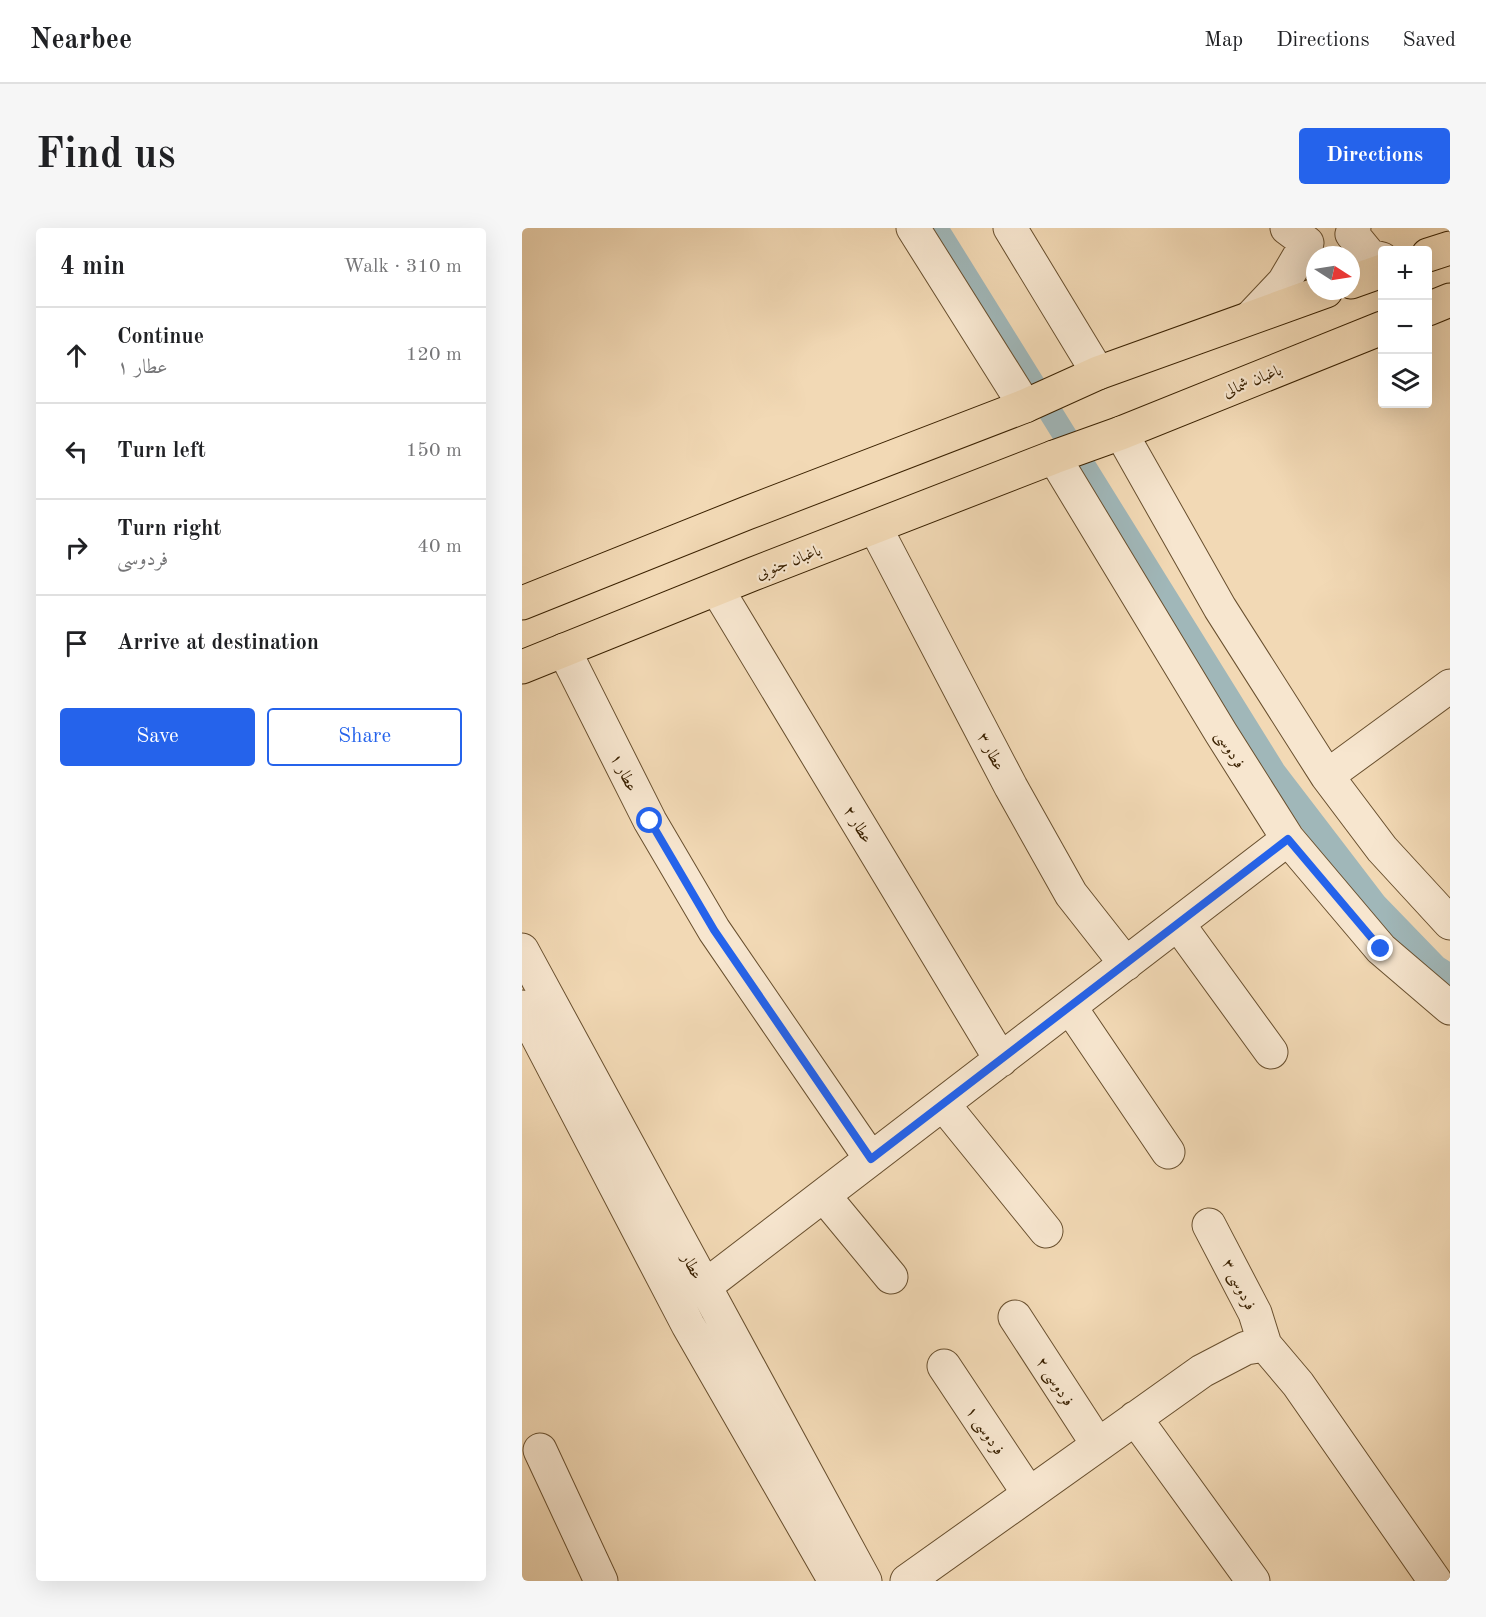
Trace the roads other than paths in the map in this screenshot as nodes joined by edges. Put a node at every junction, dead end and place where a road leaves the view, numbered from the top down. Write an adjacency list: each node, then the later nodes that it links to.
1 (913, 228): 16 (street)
2 (1010, 228): 15 (street)
3 (1287, 228): 13 (street)
4 (1354, 228): 7 (street)
5 (1450, 248): 6 (main road)
6 (1432, 254)
7 (1378, 258)
8 (1378, 273): 9 (main road)
9 (1360, 279)
10 (1306, 298): 13 (main road)
11 (1450, 300): 12 (main road)
12 (1432, 307)
13 (1251, 317): 15 (main road)
14 (1378, 330): 17 (main road, باغبان شمالی)
15 (1098, 373): 16 (main road)
16 (1025, 406): 21 (main road)
17 (1121, 433): 18 (main road, باغبان شمالی); 25 (street)
18 (1054, 457): 19 (main road, باغبان جنوبی); 26 (street, فردوسی)
19 (875, 527): 20 (main road, باغبان جنوبی); 30 (street, عطار ۳)
20 (717, 589): 22 (main road, باغبان جنوبی); 35 (street, عطار ۲)
21 (522, 603)
22 (564, 650): 23 (main road, باغبان جنوبی); 38 (street, عطار ۱)
23 (522, 667)
24 (1450, 686): 25 (street)
25 (1327, 776): 27 (street)
26 (1288, 839): 28 (street); 33 (street, فردوسی)
27 (1450, 923)
28 (1178, 924): 30 (street); 34 (street)
29 (522, 950): 43 (street, عطار)
30 (1126, 964): 32 (street)
31 (522, 1007): 52 (street, عطار)
32 (1070, 1007): 35 (street); 37 (street)
33 (1450, 1008)
34 (1271, 1052)
35 (1001, 1060): 36 (street)
36 (943, 1104): 38 (street); 41 (street)
37 (1168, 1152)
38 (871, 1159): 39 (street)
39 (824, 1196): 42 (street); 43 (street)
40 (1209, 1225): 45 (street, فردوسی ۳)
41 (1046, 1231)
42 (891, 1277)
43 (704, 1287): 53 (street, عطار)
44 (1015, 1317): 48 (street, فردوسی ۲)
45 (1265, 1345): 47 (street); 56 (street)
46 (944, 1366): 50 (street, فردوسی ۱)
47 (1136, 1418): 48 (street); 55 (street)
48 (1098, 1445): 50 (street)
49 (540, 1450): 51 (street)
50 (1029, 1494): 54 (street)
51 (601, 1581)
52 (835, 1581)
53 (866, 1581)
54 (907, 1581)
55 (1253, 1581)
56 (1435, 1581)

